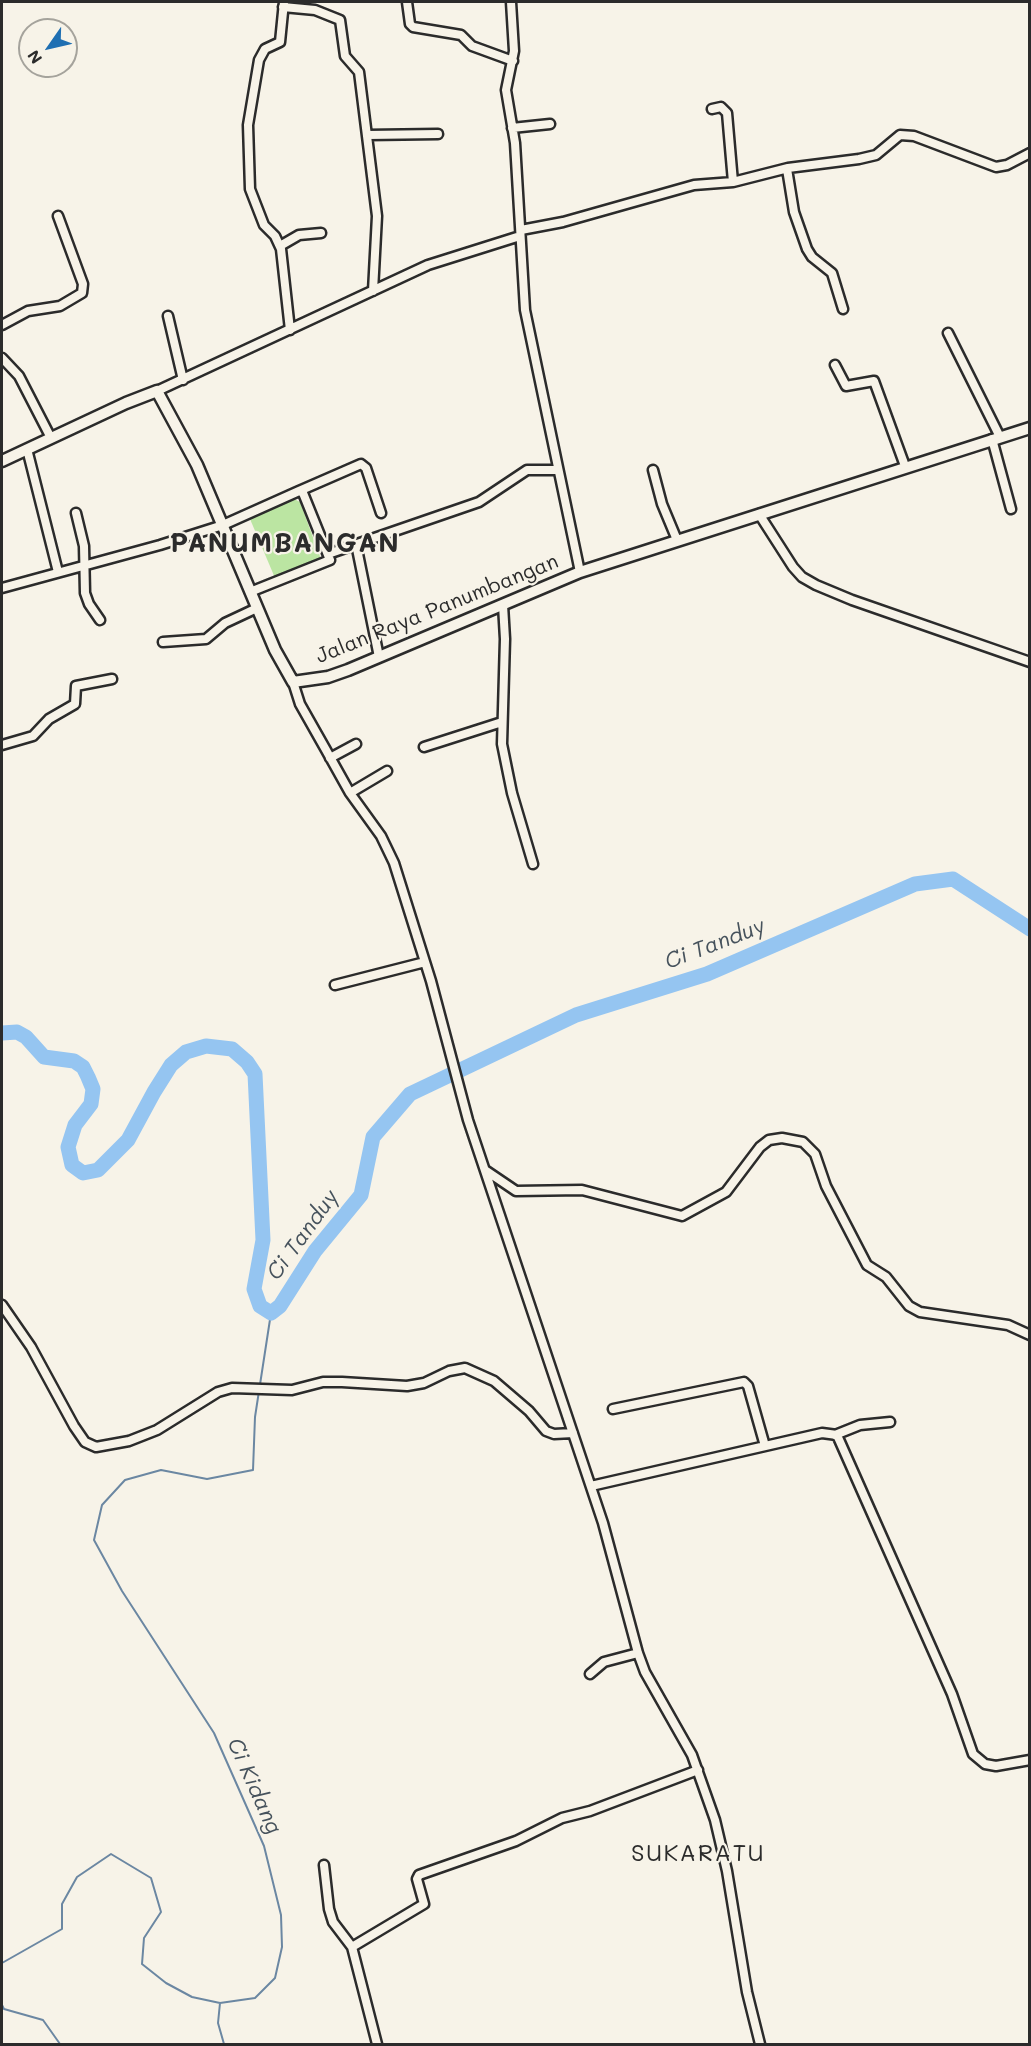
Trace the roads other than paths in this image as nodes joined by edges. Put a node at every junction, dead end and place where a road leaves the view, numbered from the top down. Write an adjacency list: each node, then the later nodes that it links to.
1 (407, 2): 4 (street)
2 (511, 2): 4 (street)
3 (283, 4): 9 (street); 16 (street)
4 (513, 61): 7 (street)
5 (712, 109): 12 (street)
6 (550, 124): 7 (street)
7 (512, 129): 15 (street)
8 (438, 134): 9 (street)
9 (368, 135): 17 (street)
10 (1029, 153): 11 (street)
11 (787, 169): 12 (street); 18 (street)
12 (733, 182): 15 (street)
13 (58, 216): 20 (street)
14 (321, 233): 16 (street)
15 (520, 233): 17 (street); 33 (street)
16 (280, 246): 21 (street)
17 (373, 291): 21 (street)
18 (843, 309)
19 (168, 316): 25 (street)
20 (2, 325)
21 (290, 330): 25 (street)
22 (948, 333): 29 (street)
23 (2, 358): 28 (street)
24 (835, 365): 32 (street)
25 (183, 380): 26 (street)
26 (157, 391): 28 (main road); 40 (main road, Jalan Raya Panumbangan)
27 (1029, 428): 29 (main road, Jalan Raya Panumbangan)
28 (51, 438): 30 (main road)
29 (996, 438): 32 (main road, Jalan Raya Panumbangan); 36 (street)
30 (27, 449): 31 (main road); 45 (street)
31 (2, 461)
32 (905, 466): 39 (main road, Jalan Raya Panumbangan)
33 (558, 470): 42 (street); 46 (street)
34 (653, 470): 41 (street)
35 (299, 492): 38 (street); 40 (street); 43 (street)
36 (1011, 509)
37 (76, 513): 44 (street)
38 (381, 513)
39 (759, 514): 41 (main road, Jalan Raya Panumbangan); 54 (street)
40 (223, 525): 44 (street); 48 (main road, Jalan Raya Panumbangan)
41 (677, 540): 46 (main road, Jalan Raya Panumbangan)
42 (356, 544): 43 (street); 53 (street)
43 (328, 554): 48 (street)
44 (85, 566): 45 (street); 51 (street)
45 (58, 572): 47 (street)
46 (580, 572): 49 (main road, Jalan Raya Panumbangan)
47 (2, 588)
48 (250, 591): 50 (main road, Jalan Raya Panumbangan)
49 (502, 605): 53 (main road, Jalan Raya Panumbangan); 57 (street)
50 (257, 608): 52 (street); 56 (main road, Jalan Raya Panumbangan)
51 (100, 620)
52 (163, 642)
53 (379, 657): 56 (main road, Jalan Raya Panumbangan)
54 (1029, 662)
55 (112, 679): 59 (street)
56 (293, 682): 61 (street)
57 (502, 722): 60 (street); 64 (street)
58 (356, 744): 61 (street)
59 (2, 745)
60 (424, 747)
61 (330, 758): 63 (street)
62 (387, 771): 63 (street)
63 (350, 793): 65 (street)
64 (533, 864)
65 (425, 962): 66 (street); 67 (street)
66 (335, 985)
67 (485, 1170): 69 (street); 72 (street)
68 (2, 1305): 72 (street)
69 (1029, 1335)
70 (613, 1409): 74 (street)
71 (890, 1422): 73 (street)
72 (573, 1433): 75 (street)
73 (836, 1435): 74 (street); 78 (street)
74 (765, 1446): 75 (street)
75 (591, 1486): 76 (street)
76 (638, 1653): 77 (street); 79 (street)
77 (590, 1674)
78 (1029, 1760)
79 (698, 1770): 81 (street); 83 (street)
80 (324, 1865): 81 (street)
81 (352, 1947): 82 (street)
82 (377, 2044)
83 (760, 2044)

